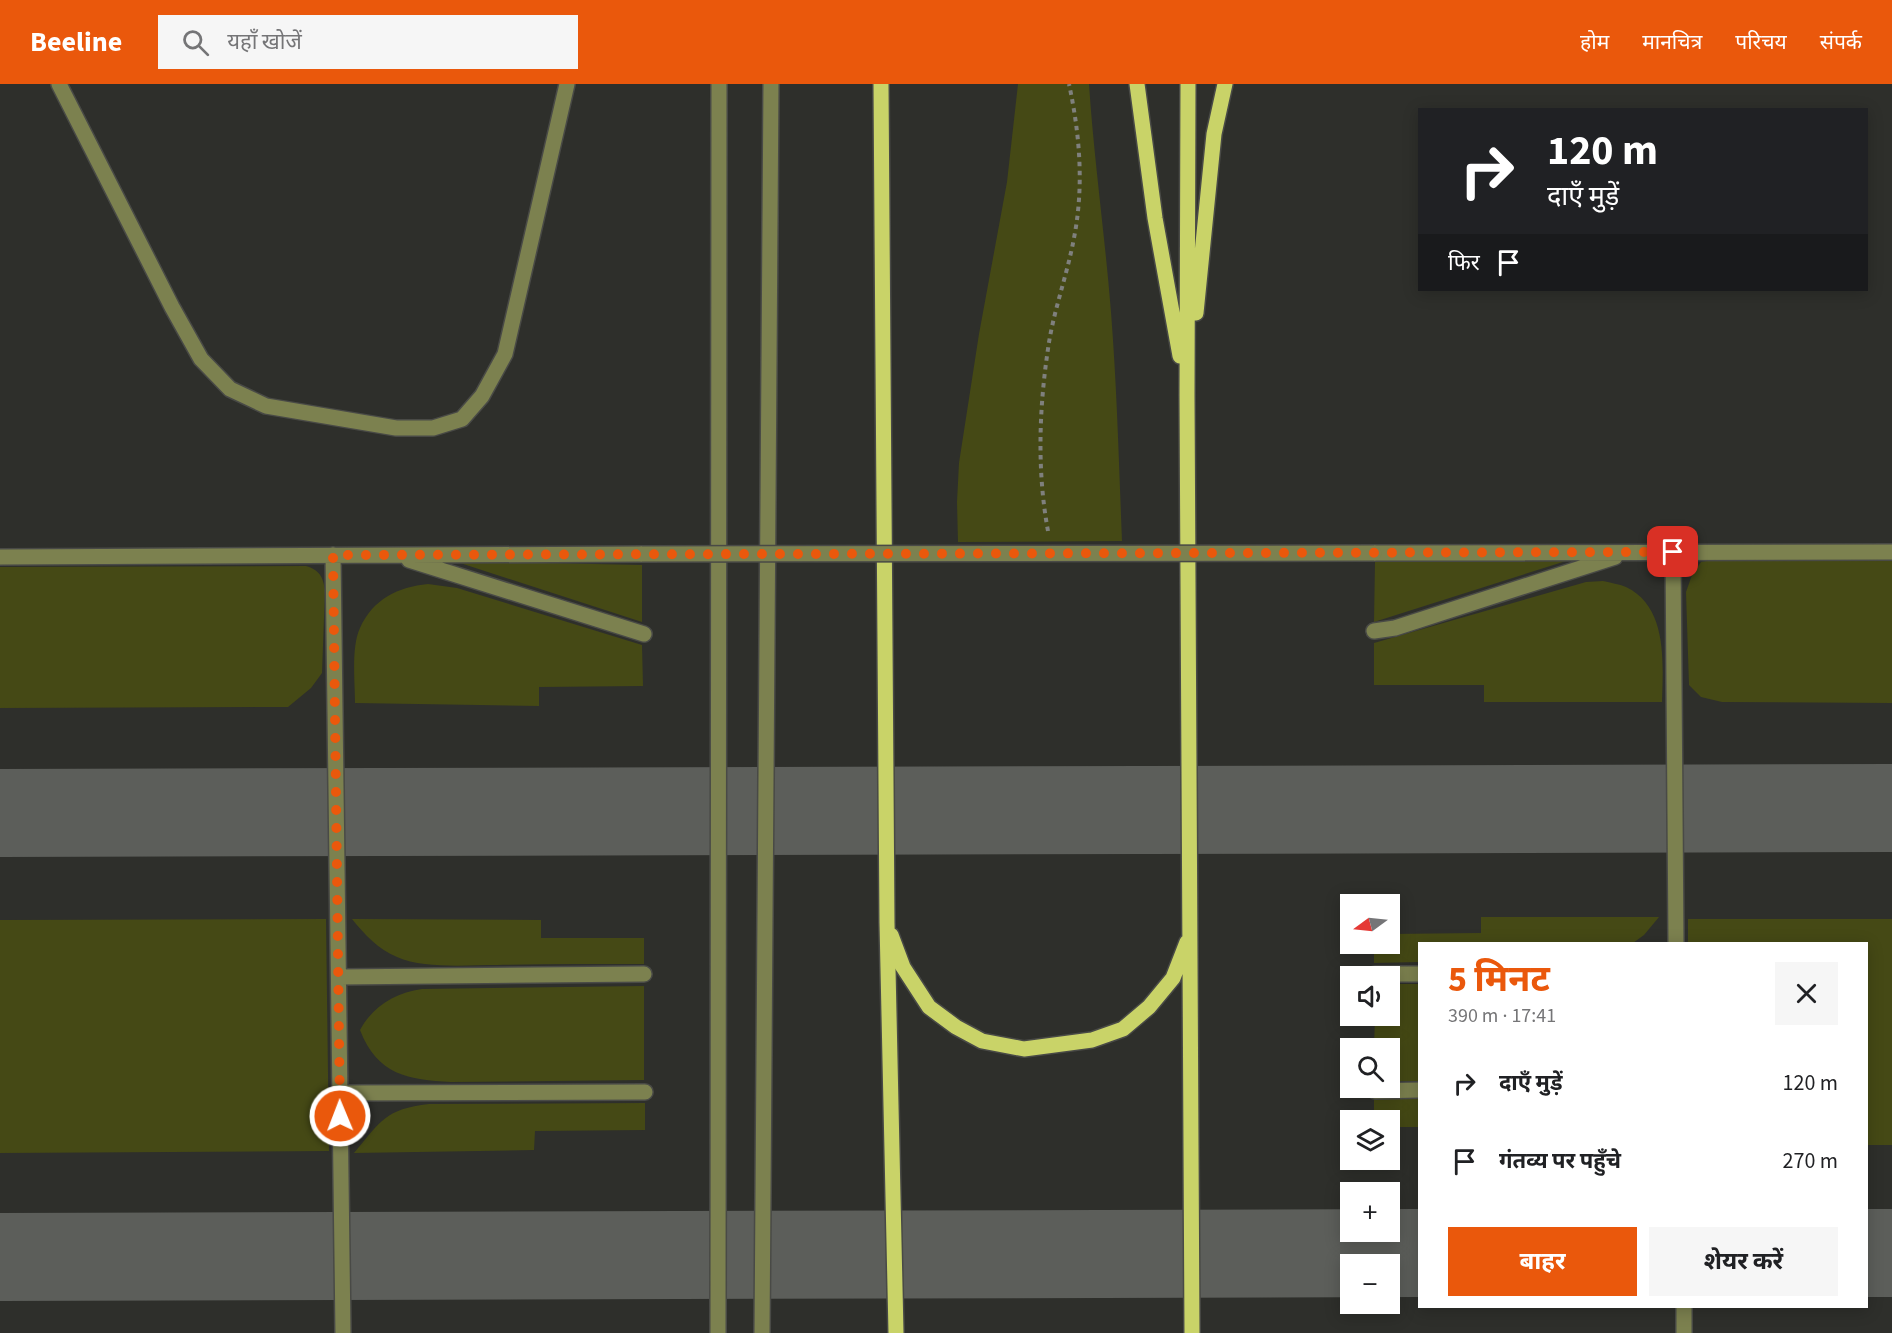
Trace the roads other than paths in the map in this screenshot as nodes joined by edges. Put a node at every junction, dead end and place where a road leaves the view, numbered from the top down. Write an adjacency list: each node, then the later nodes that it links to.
1 (59, 84): 2 (street)
2 (567, 84)
3 (719, 84): 31 (street)
4 (771, 84): 32 (street)
5 (881, 84): 18 (main road)
6 (1137, 84): 9 (main road)
7 (1188, 84): 9 (main road)
8 (1225, 84): 9 (main road)
9 (1187, 395): 19 (main road)
10 (1628, 552): 11 (street); 14 (street, bridge); 16 (street)
11 (1673, 552): 12 (street); 20 (street)
12 (1892, 552)
13 (333, 555): 14 (street); 15 (street); 24 (street)
14 (395, 555): 17 (street)
15 (0, 557)
16 (1374, 631)
17 (644, 634)
18 (887, 923): 19 (main road); 33 (main road)
19 (1190, 934): 34 (main road)
20 (1676, 942)
21 (644, 974): 24 (street)
22 (1400, 974): 23 (street)
23 (1418, 974)
24 (339, 977): 28 (street)
25 (1400, 1090): 26 (street)
26 (1418, 1090)
27 (645, 1092): 28 (street)
28 (340, 1093): 30 (street)
29 (1684, 1308): 35 (street)
30 (343, 1333)
31 (718, 1333)
32 (762, 1333)
33 (896, 1333)
34 (1192, 1333)
35 (1684, 1333)

